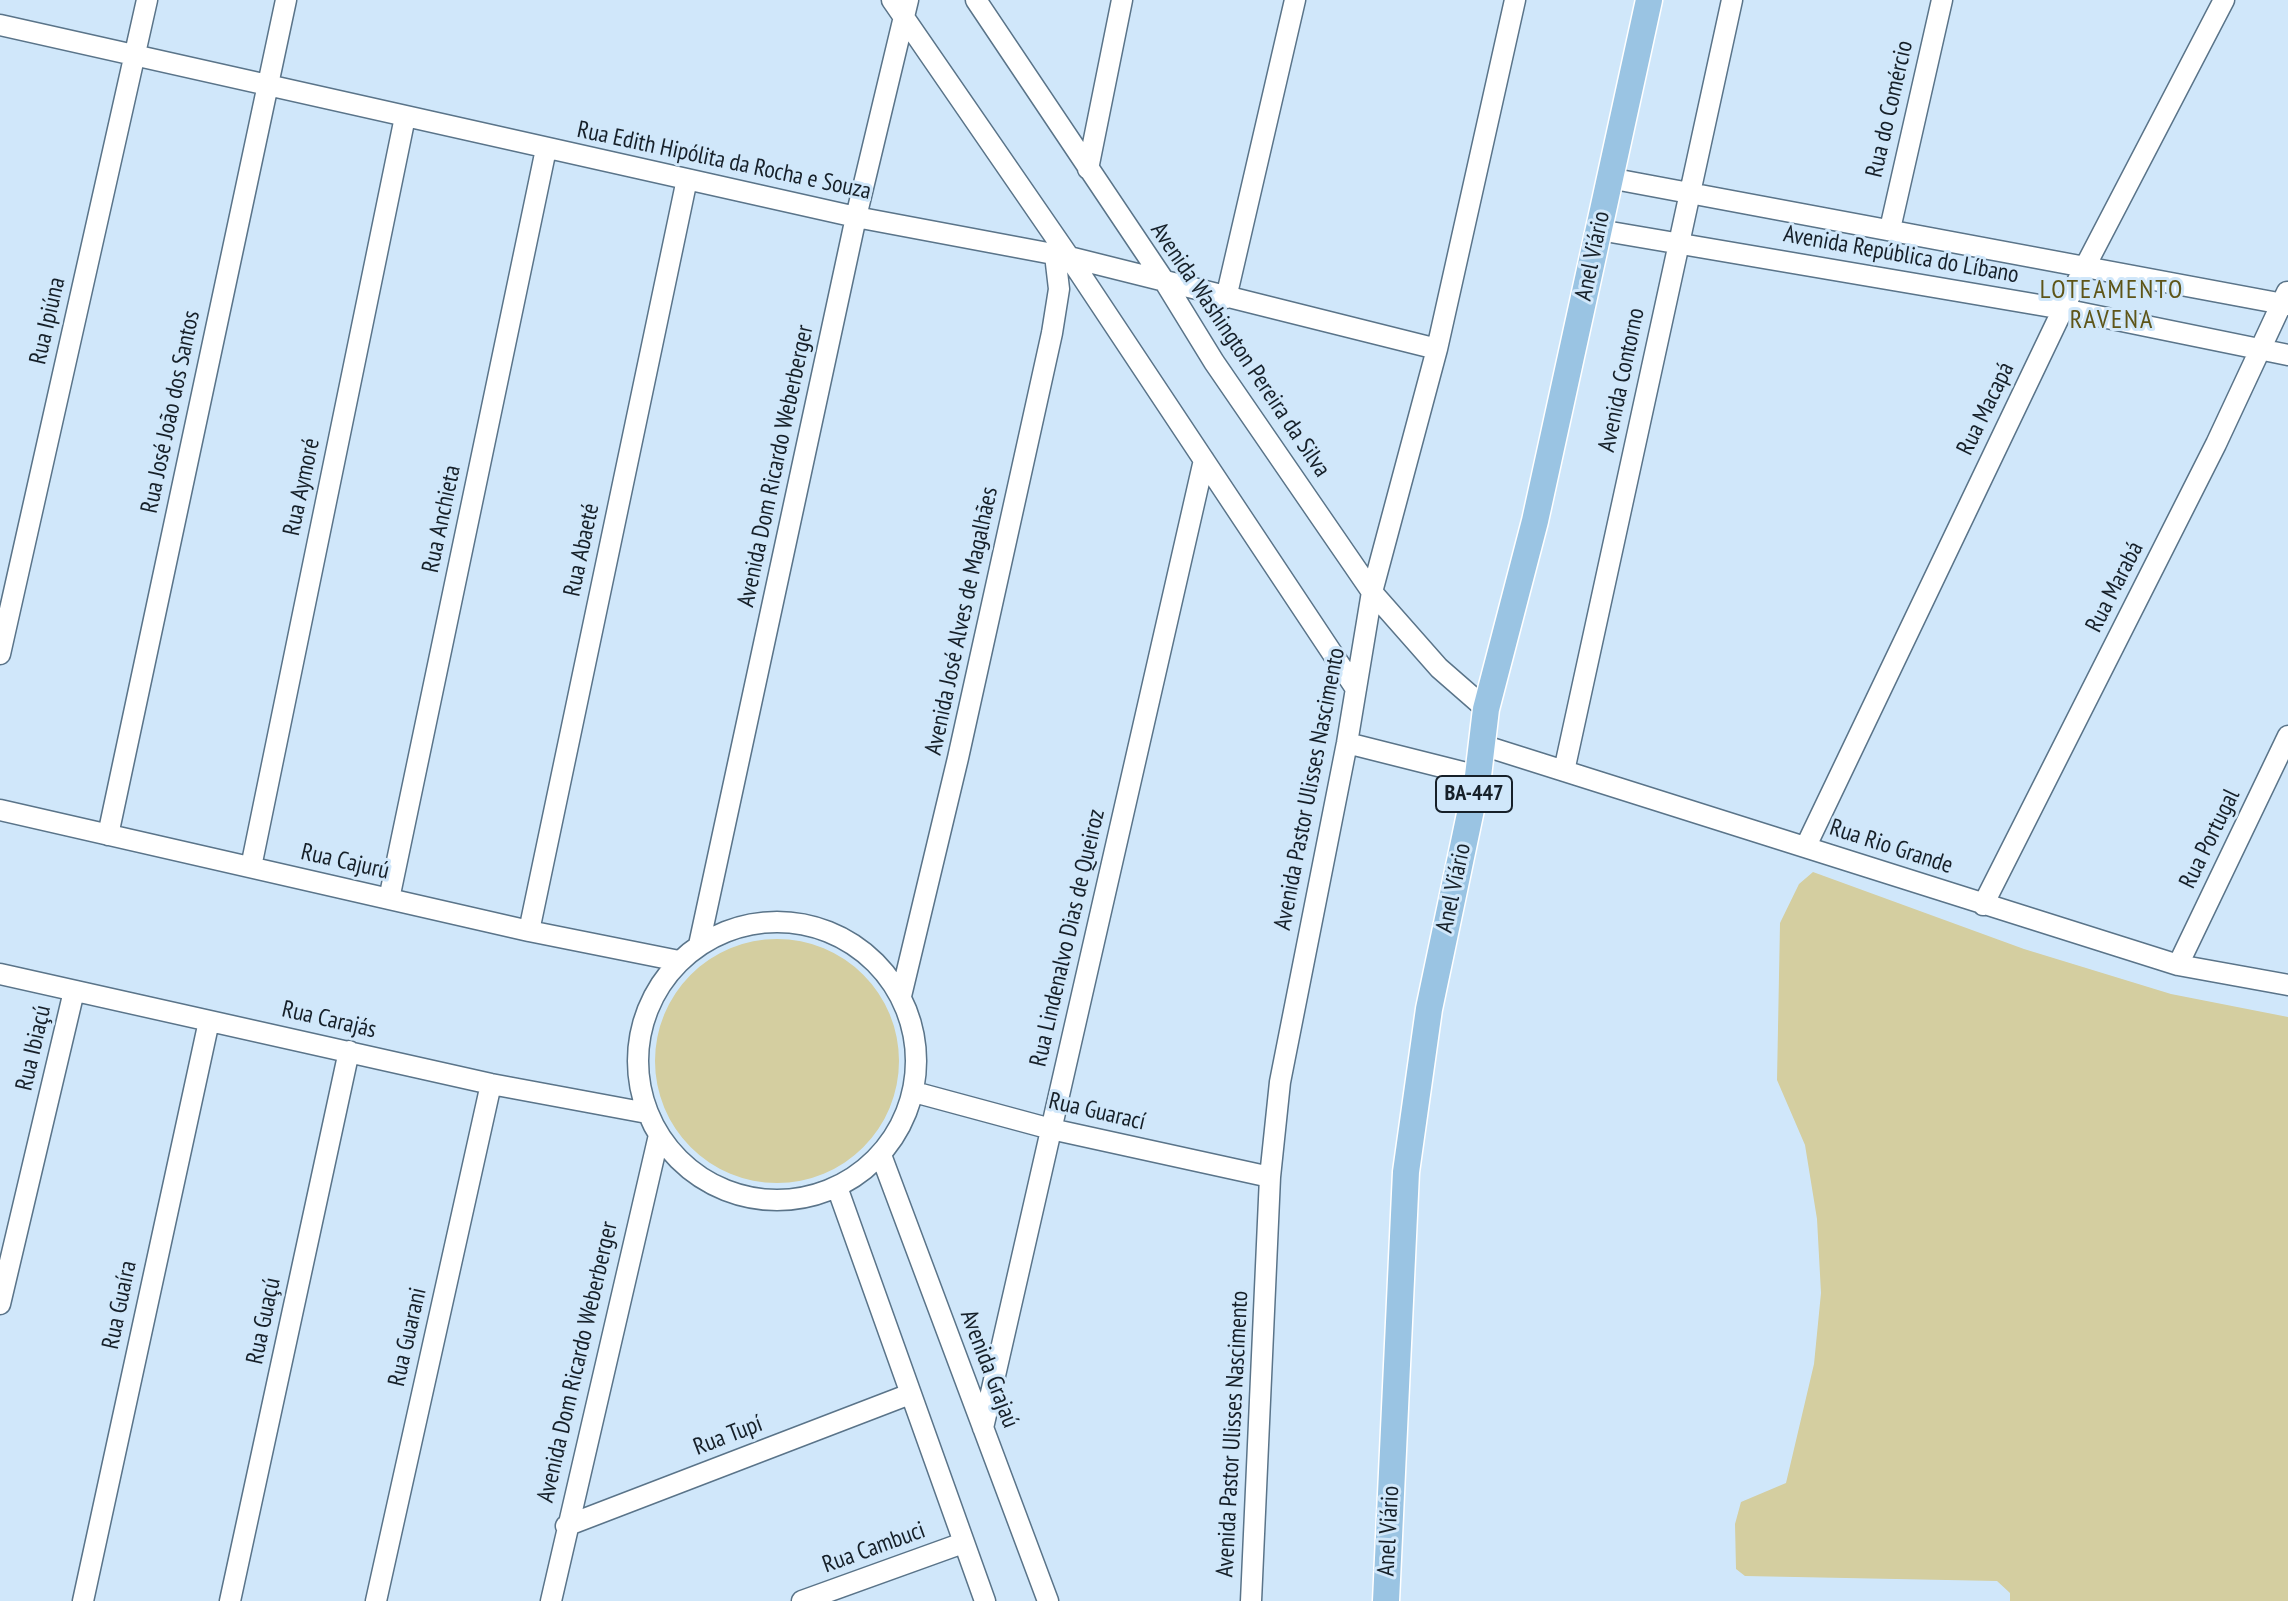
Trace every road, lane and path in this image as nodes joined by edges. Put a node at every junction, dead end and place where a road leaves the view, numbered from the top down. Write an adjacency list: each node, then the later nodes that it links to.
1 (147, 0): 13 (street, Rua Ipiúna)
2 (286, 0): 14 (street, Rua José João dos Santos)
3 (976, 0): 17 (street, Avenida Washington Pereira da Silva)
4 (1122, 0): 17 (street)
5 (1295, 0): 28 (street)
6 (1515, 0): 31 (street, Avenida Pastor Ulisses Nascimento)
7 (1649, 0): 18 (main road, Anel Viário / BA-447)
8 (1732, 0): 20 (street, Avenida Contorno)
9 (1942, 0): 22 (street, Rua do Comércio)
10 (2224, 0): 26 (street, Rua Macapá)
11 (901, 6): 21 (street, Avenida Dom Ricardo Weberberger); 25 (street)
12 (0, 25): 13 (street, Rua Edith Hipólita da Rocha e Souza)
13 (135, 57): 14 (street, Rua Edith Hipólita da Rocha e Souza); 36 (street, Rua Ipiúna)
14 (265, 87): 15 (street, Rua Edith Hipólita da Rocha e Souza); 45 (street, Rua José João dos Santos)
15 (405, 117): 16 (street, Rua Edith Hipólita da Rocha e Souza); 47 (street, Rua Aymoré)
16 (546, 149): 19 (street, Rua Edith Hipólita da Rocha e Souza); 48 (street, Rua Anchieta)
17 (1088, 169): 27 (street, Avenida Washington Pereira da Silva)
18 (1609, 178): 20 (street, Avenida República do Líbano); 23 (main road, Anel Viário / BA-447)
19 (687, 179): 21 (street, Rua Edith Hipólita da Rocha e Souza); 50 (street, Rua Abaeté)
20 (1689, 192): 22 (street, Avenida República do Líbano); 24 (street, Avenida Contorno)
21 (856, 217): 25 (street, Rua Edith Hipólita da Rocha e Souza); 51 (street, Avenida Dom Ricardo Weberberger)
22 (1890, 229): 26 (street, Avenida República do Líbano)
23 (1599, 230): 24 (street, Avenida República do Líbano); 38 (main road, Anel Viário / BA-447)
24 (1678, 243): 30 (street, Avenida República do Líbano); 42 (street, Avenida Contorno)
25 (1062, 256): 27 (street, Rua Edith Hipólita da Rocha e Souza); 34 (street); 57 (street, Avenida José Alves de Magalhães)
26 (2087, 266): 29 (street, Avenida República do Líbano); 30 (street, Rua Macapá)
27 (1163, 279): 28 (street, Rua Edith Hipólita da Rocha e Souza); 35 (street, Avenida Washington Pereira da Silva)
28 (1226, 298): 31 (street, Rua Edith Hipólita da Rocha e Souza)
29 (2286, 300): 32 (street, Rua Marabá)
30 (2063, 309): 32 (street, Avenida República do Líbano); 46 (street, Rua Macapá)
31 (1437, 349): 35 (street, Avenida Pastor Ulisses Nascimento)
32 (2262, 350): 33 (street, Avenida República do Líbano); 49 (street, Rua Marabá)
33 (2288, 355)
34 (1204, 460): 37 (street); 63 (street, Rua Lindenalvo Dias de Queiroz)
35 (1372, 592): 37 (street, Avenida Pastor Ulisses Nascimento); 38 (street, Avenida Washington Pereira da Silva)
36 (0, 654)
37 (1356, 689): 40 (street, Avenida Pastor Ulisses Nascimento)
38 (1486, 709): 41 (main road, Anel Viário / BA-447)
39 (2288, 736): 53 (street, Rua Portugal)
40 (1347, 743): 43 (street); 66 (street, Avenida Pastor Ulisses Nascimento)
41 (1482, 745): 42 (street, Rua Rio Grande); 43 (main road, Anel Viário / BA-447)
42 (1564, 771): 46 (street, Rua Rio Grande)
43 (1478, 776): 81 (main road, Anel Viário / BA-447)
44 (0, 810): 45 (street, Rua Cajurú)
45 (108, 835): 47 (street, Rua Cajurú)
46 (1806, 846): 49 (street, Rua Rio Grande)
47 (251, 867): 48 (street, Rua Cajurú)
48 (389, 899): 50 (street, Rua Cajurú)
49 (1983, 905): 53 (street, Rua Rio Grande)
50 (529, 931): 52 (street, Rua Cajurú)
51 (699, 945): 52 (street); 57 (street)
52 (679, 961): 62 (street)
53 (2178, 965): 55 (street, Rua Rio Grande)
54 (0, 974): 56 (street, Rua Carajás)
55 (2288, 985)
56 (74, 991): 58 (street, Rua Carajás); 68 (street, Rua Ibiaçú)
57 (901, 996): 61 (street)
58 (209, 1021): 59 (street, Rua Carajás); 73 (street, Rua Guaíra)
59 (349, 1051): 60 (street, Rua Carajás); 74 (street, Rua Guaçú)
60 (491, 1084): 62 (street, Rua Carajás); 75 (street, Rua Guarani)
61 (914, 1092): 63 (street, Rua Guarací); 65 (street)
62 (647, 1113): 64 (street)
63 (1051, 1129): 66 (street, Rua Guarací); 70 (street, Rua Lindenalvo Dias de Queiroz)
64 (659, 1135): 67 (street); 71 (street, Avenida Dom Ricardo Weberberger)
65 (881, 1155): 67 (street); 70 (street, Avenida Grajaú)
66 (1270, 1177): 80 (street, Avenida Pastor Ulisses Nascimento)
67 (837, 1187): 69 (street)
68 (0, 1304)
69 (910, 1394): 71 (street, Rua Tupí); 72 (street)
70 (983, 1428): 79 (street, Avenida Grajaú)
71 (566, 1526): 76 (street, Avenida Dom Ricardo Weberberger)
72 (963, 1543): 77 (street, Rua Cambuci); 78 (street)
73 (83, 1601)
74 (230, 1601)
75 (376, 1601)
76 (551, 1601)
77 (802, 1601)
78 (985, 1601)
79 (1048, 1601)
80 (1251, 1601)
81 (1386, 1601)

